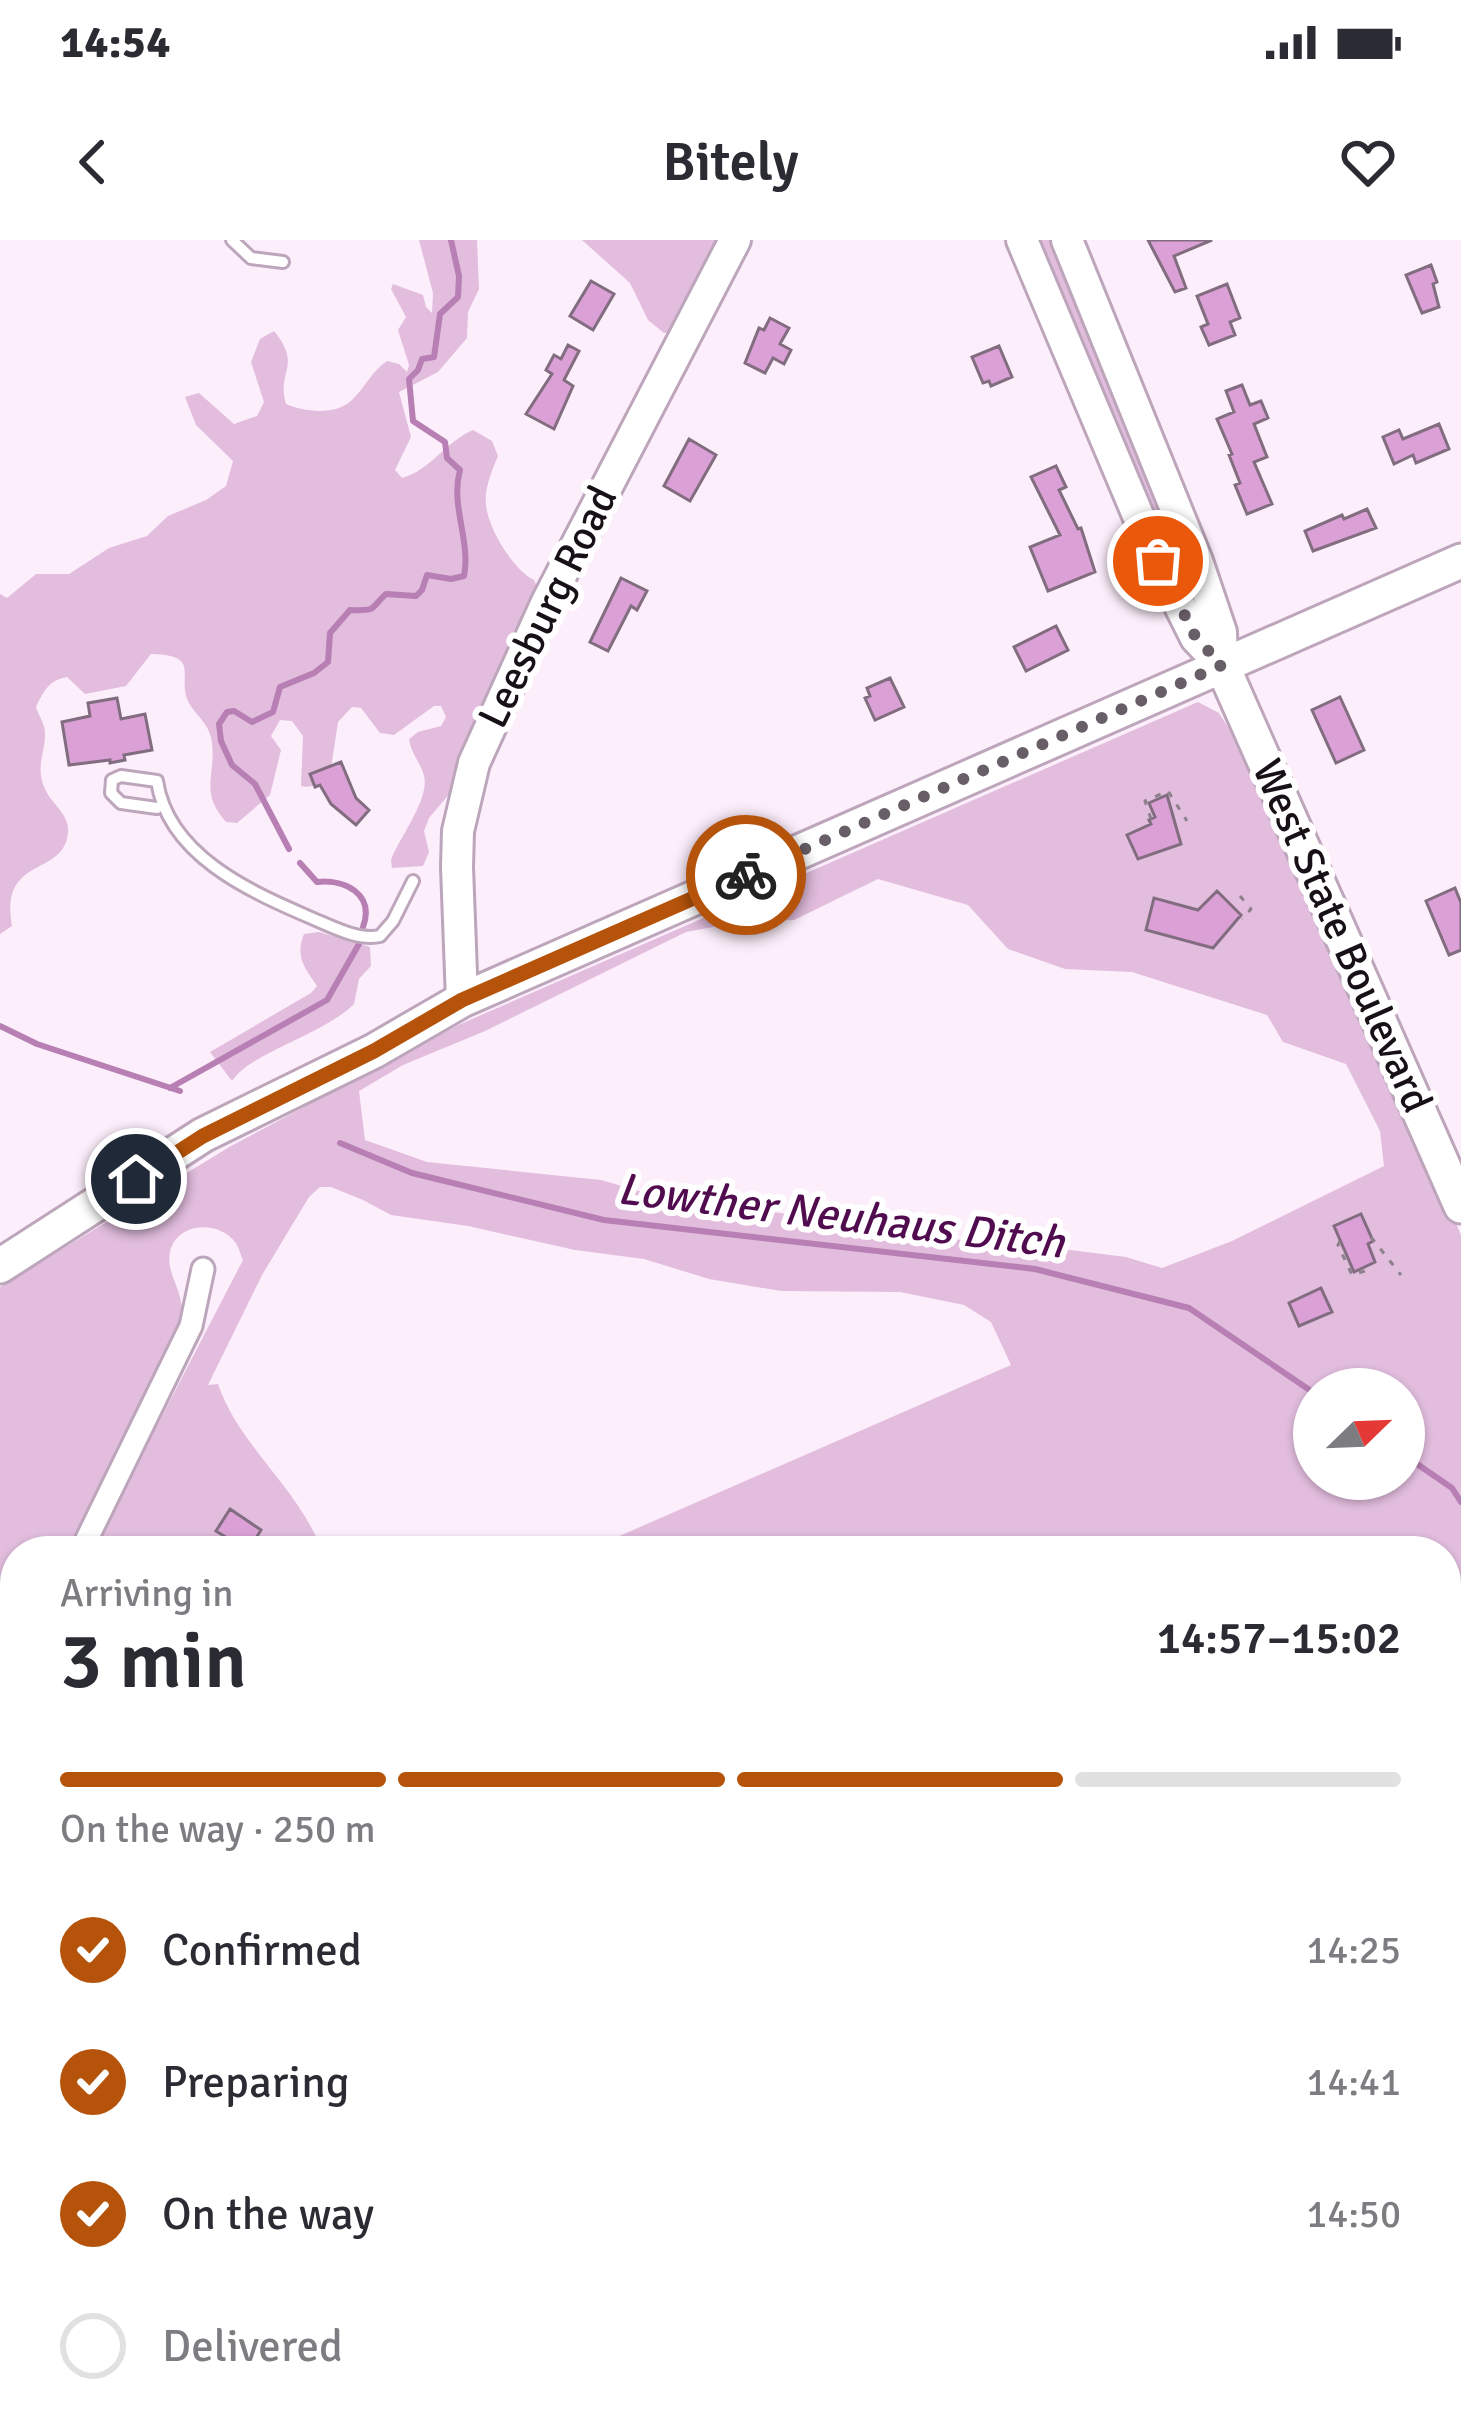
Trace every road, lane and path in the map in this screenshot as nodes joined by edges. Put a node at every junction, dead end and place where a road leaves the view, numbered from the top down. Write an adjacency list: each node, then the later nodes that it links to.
1 (232, 240): 5 (lane)
2 (735, 240): 14 (main road, Leesburg Road)
3 (1022, 240): 7 (main road, West State Boulevard)
4 (1067, 240): 7 (main road, West State Boulevard)
5 (284, 262)
6 (1461, 561): 7 (main road)
7 (1222, 665): 14 (main road); 15 (main road, West State Boulevard)
8 (157, 808): 11 (lane)
9 (1151, 819): 10 (path)
10 (1187, 821)
11 (413, 881)
12 (1240, 896): 13 (path)
13 (1242, 919)
14 (462, 1000): 18 (main road)
15 (1461, 1206)
16 (1371, 1237): 21 (path)
17 (1340, 1240): 20 (path)
18 (0, 1266)
19 (203, 1269): 22 (street)
20 (1368, 1270)
21 (1401, 1275)
22 (88, 1536)

